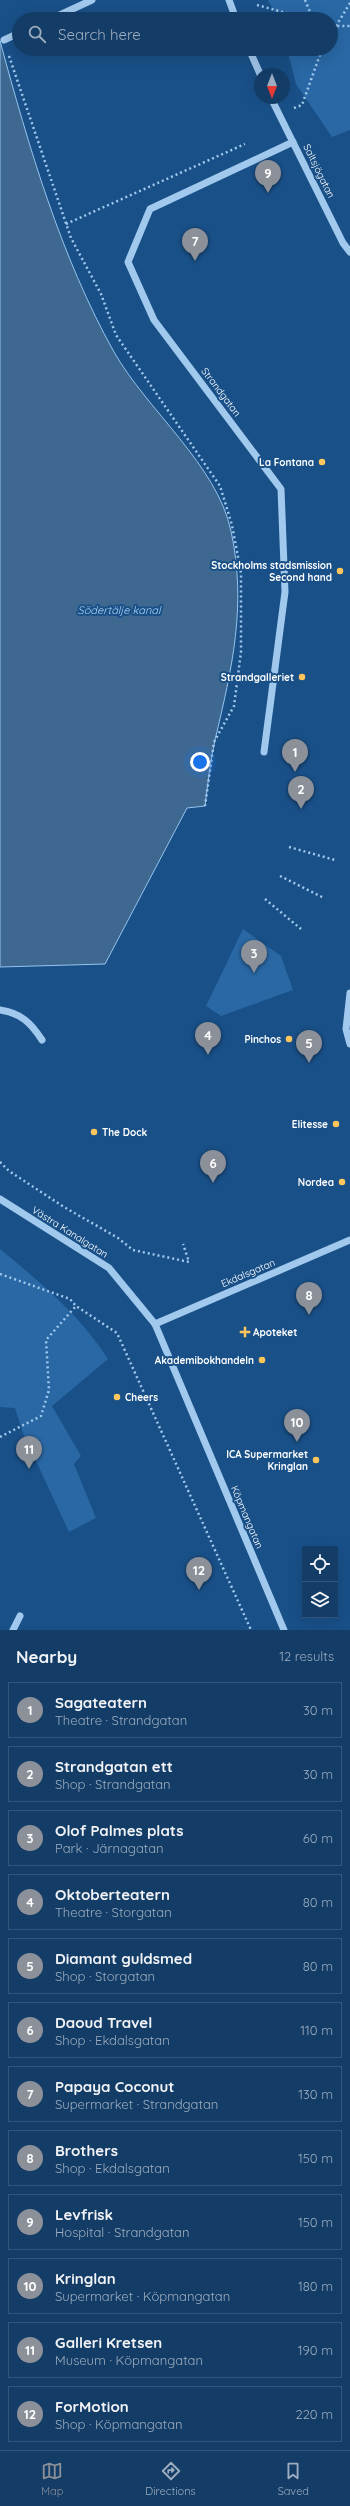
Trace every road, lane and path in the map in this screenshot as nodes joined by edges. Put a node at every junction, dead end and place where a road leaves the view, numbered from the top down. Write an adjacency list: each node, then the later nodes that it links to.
1 (92, 0): 6 (street)
2 (229, 0): 7 (street)
3 (305, 0): 9 (path)
4 (350, 3): 10 (path)
5 (257, 5): 8 (path)
6 (66, 12)
7 (233, 12)
8 (282, 12)
9 (310, 12)
10 (338, 23)
11 (338, 26): 12 (path)
12 (350, 26)
13 (12, 36): 14 (street)
14 (4, 40): 22 (path)
15 (252, 56): 17 (street)
16 (320, 56): 19 (path)
17 (257, 68)
18 (274, 104): 19 (street, Saltsjögatan)
19 (279, 114): 20 (street, Saltsjögatan)
20 (293, 142): 23 (street, Saltsjögatan); 24 (street, Strandgatan)
21 (248, 143): 22 (path)
22 (66, 224): 25 (path)
23 (350, 252)
24 (264, 752)
25 (206, 806)
26 (289, 847): 27 (path)
27 (335, 860)
28 (280, 876): 29 (path)
29 (324, 898)
30 (265, 899): 31 (path)
31 (301, 929)
32 (350, 993): 35 (street)
33 (0, 1010): 34 (street)
34 (42, 1040)
35 (350, 1044)
36 (0, 1162): 39 (path)
37 (0, 1199): 42 (street, Västra Kanalgatan)
38 (350, 1240): 42 (street, Ekdalsgatan)
39 (183, 1244)
40 (0, 1274): 41 (path)
41 (76, 1306): 43 (path); 46 (path)
42 (155, 1324): 47 (street, Köpmangatan)
43 (0, 1437)
44 (20, 1616): 45 (street)
45 (12, 1630)
46 (251, 1630)
47 (284, 1630)

